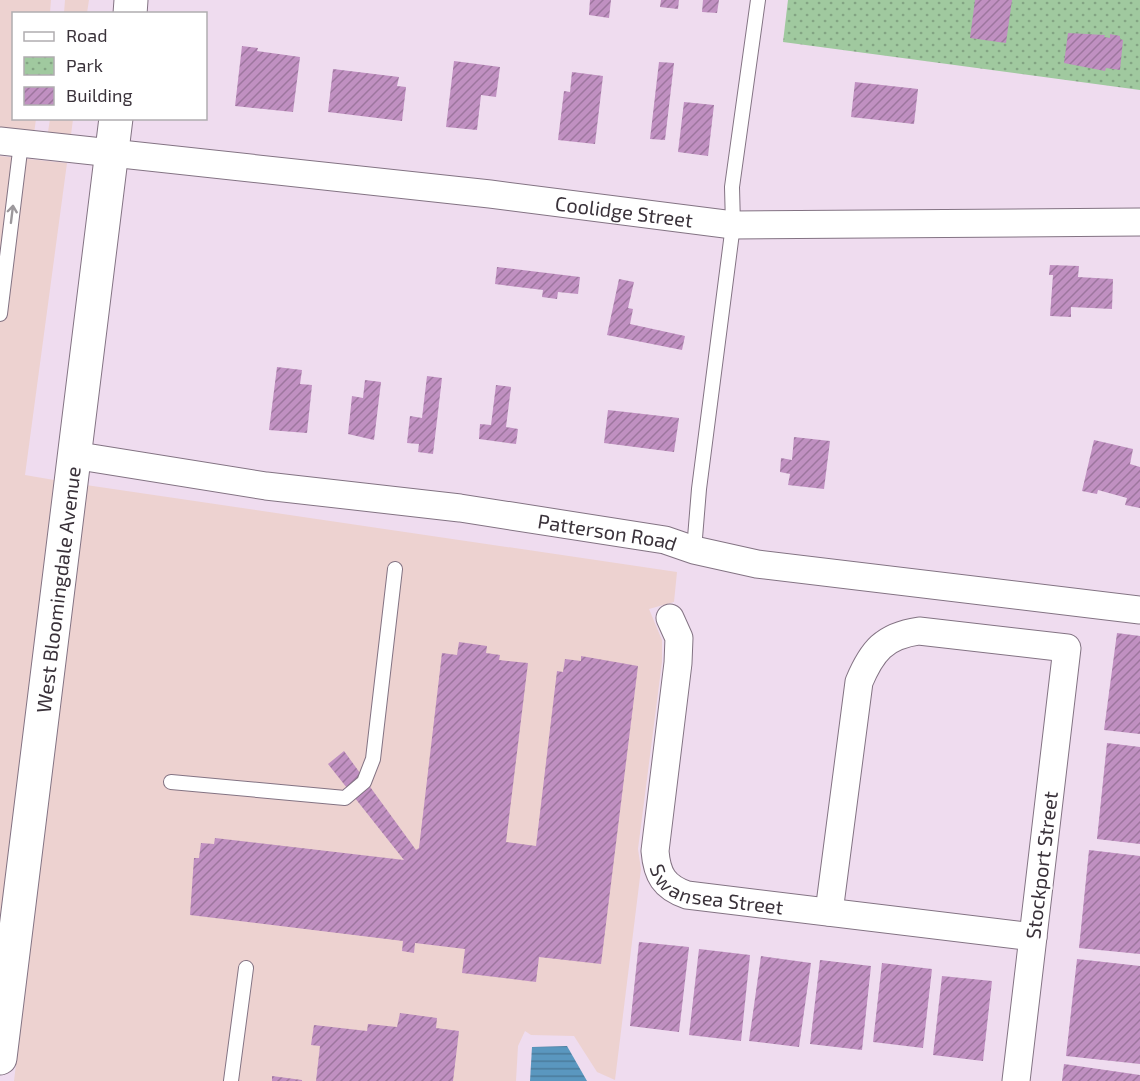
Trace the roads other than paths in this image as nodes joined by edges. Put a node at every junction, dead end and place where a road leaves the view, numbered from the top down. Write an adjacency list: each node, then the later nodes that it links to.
1 (758, 0): 6 (lane)
2 (116, 120): 4 (main road, West Bloomingdale Avenue)
3 (10, 142): 4 (street, Coolidge Street); 7 (lane, one-way to 3)
4 (112, 153): 6 (street, Coolidge Street); 8 (main road, West Bloomingdale Avenue)
5 (1140, 222): 6 (street, Coolidge Street)
6 (733, 225): 9 (lane)
7 (0, 314)
8 (73, 454): 9 (street, Patterson Road); 17 (main road, West Bloomingdale Avenue)
9 (694, 550): 11 (street, Patterson Road)
10 (395, 569): 13 (lane)
11 (1140, 610)
12 (670, 618): 14 (street, Swansea Street)
13 (171, 782)
14 (829, 912): 15 (street, Swansea Street); 15 (street, Stockport Street)
15 (1033, 937): 19 (street, Stockport Street)
16 (246, 968): 18 (lane)
17 (0, 1058)
18 (231, 1081)
19 (1016, 1081)

